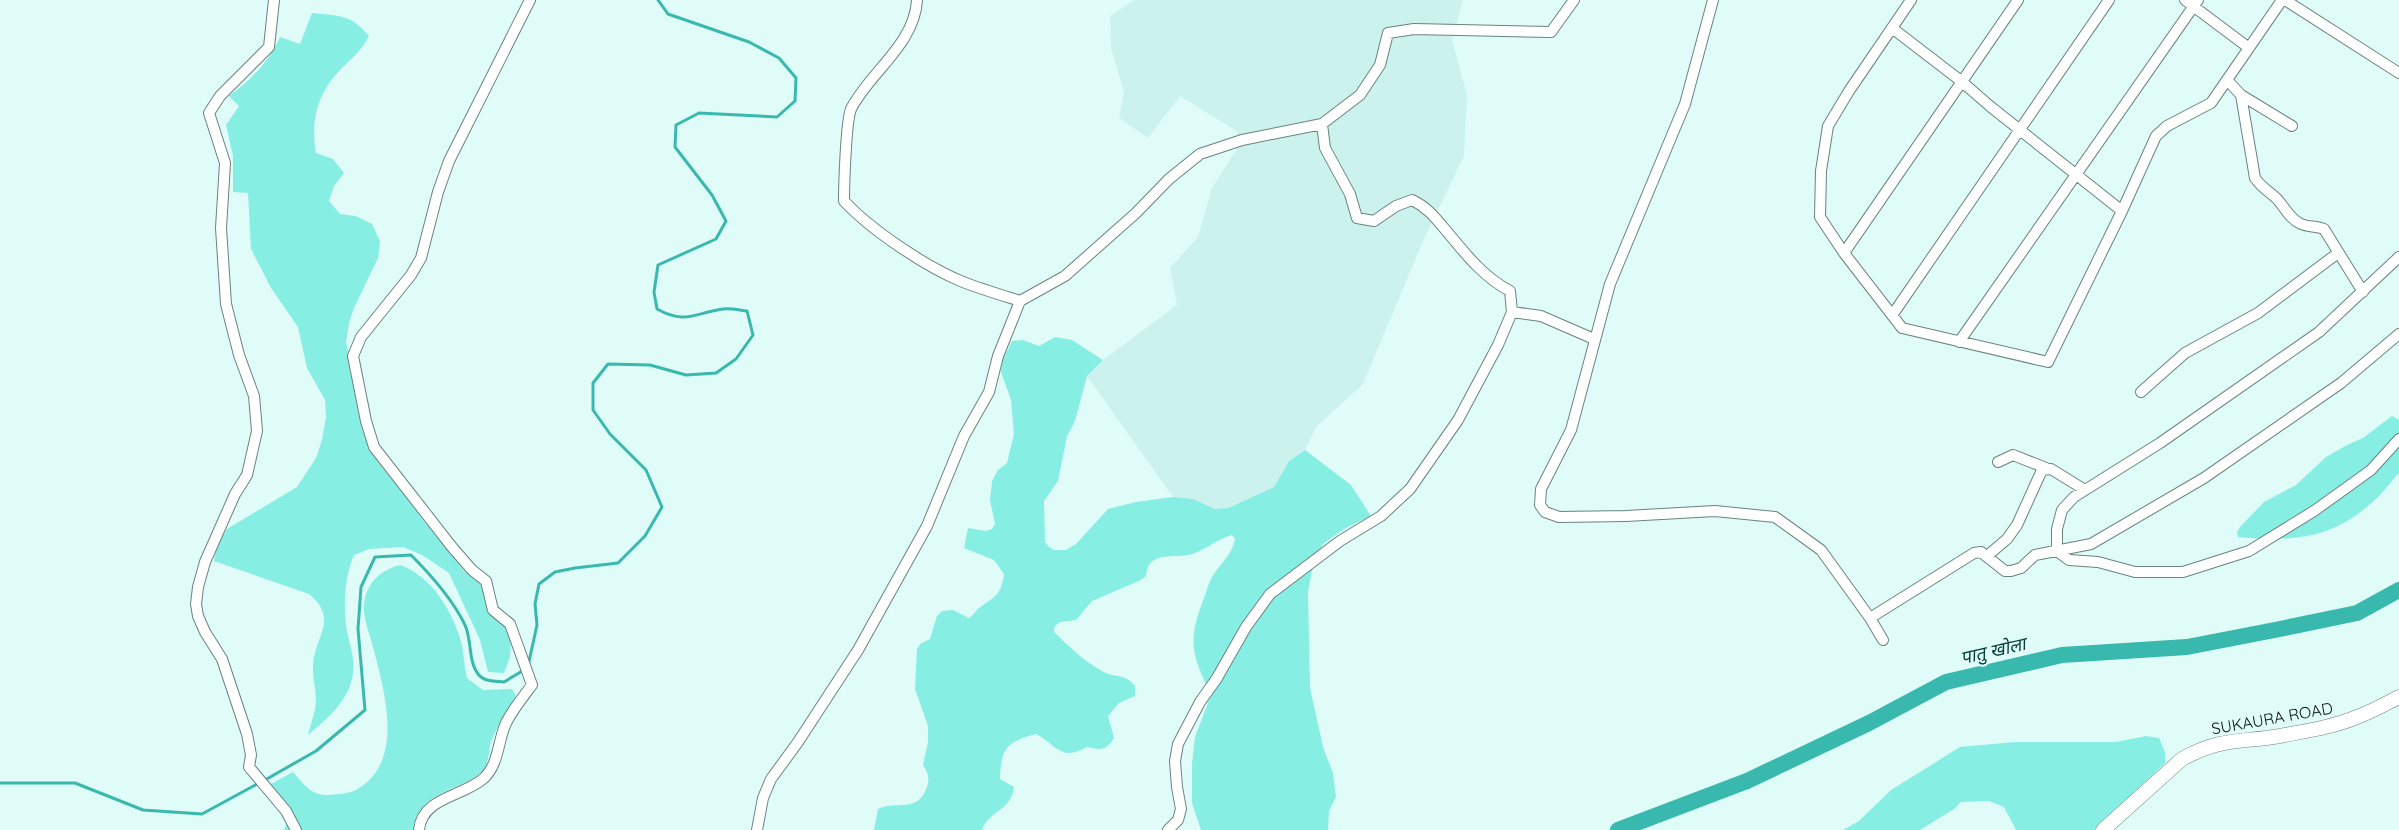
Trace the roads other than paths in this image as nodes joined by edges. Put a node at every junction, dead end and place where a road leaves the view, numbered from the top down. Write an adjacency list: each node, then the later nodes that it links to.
1 (274, 0): 42 (street)
2 (530, 0): 43 (street)
3 (917, 0): 26 (street)
4 (1574, 0): 17 (street)
5 (1713, 0): 30 (street)
6 (1911, 0): 11 (street)
7 (2018, 0): 15 (street)
8 (2109, 0): 19 (street)
9 (2283, 0): 12 (street); 13 (street)
10 (2192, 2): 12 (street); 20 (street)
11 (1892, 28): 15 (street); 22 (street)
12 (2249, 48): 14 (street)
13 (2399, 73)
14 (2227, 80): 16 (street); 21 (street)
15 (1961, 81): 19 (street); 22 (street)
16 (2241, 95): 18 (street); 23 (street)
17 (1322, 124): 26 (street); 27 (street)
18 (2292, 126)
19 (2020, 129): 20 (street); 28 (street)
20 (2076, 173): 21 (street); 31 (street)
21 (2122, 211): 31 (street)
22 (1844, 253): 28 (street)
23 (2338, 253): 25 (street); 32 (street)
24 (2399, 257): 25 (street)
25 (2363, 292): 36 (street)
26 (1020, 301): 44 (street)
27 (1512, 312): 30 (street); 45 (street)
28 (1893, 315): 31 (street)
29 (2399, 334): 37 (street)
30 (1594, 339): 39 (street)
31 (1959, 342)
32 (2141, 392)
33 (2399, 439): 37 (street)
34 (1998, 462): 35 (street)
35 (2046, 468): 36 (street); 38 (street)
36 (2085, 490): 37 (street)
37 (2057, 551): 38 (street)
38 (1987, 556): 39 (street)
39 (1870, 618): 40 (street)
40 (1883, 640)
41 (2399, 697): 46 (street, SUKAURA ROAD)
42 (296, 830)
43 (419, 830)
44 (757, 830)
45 (1168, 830)
46 (2103, 830)

